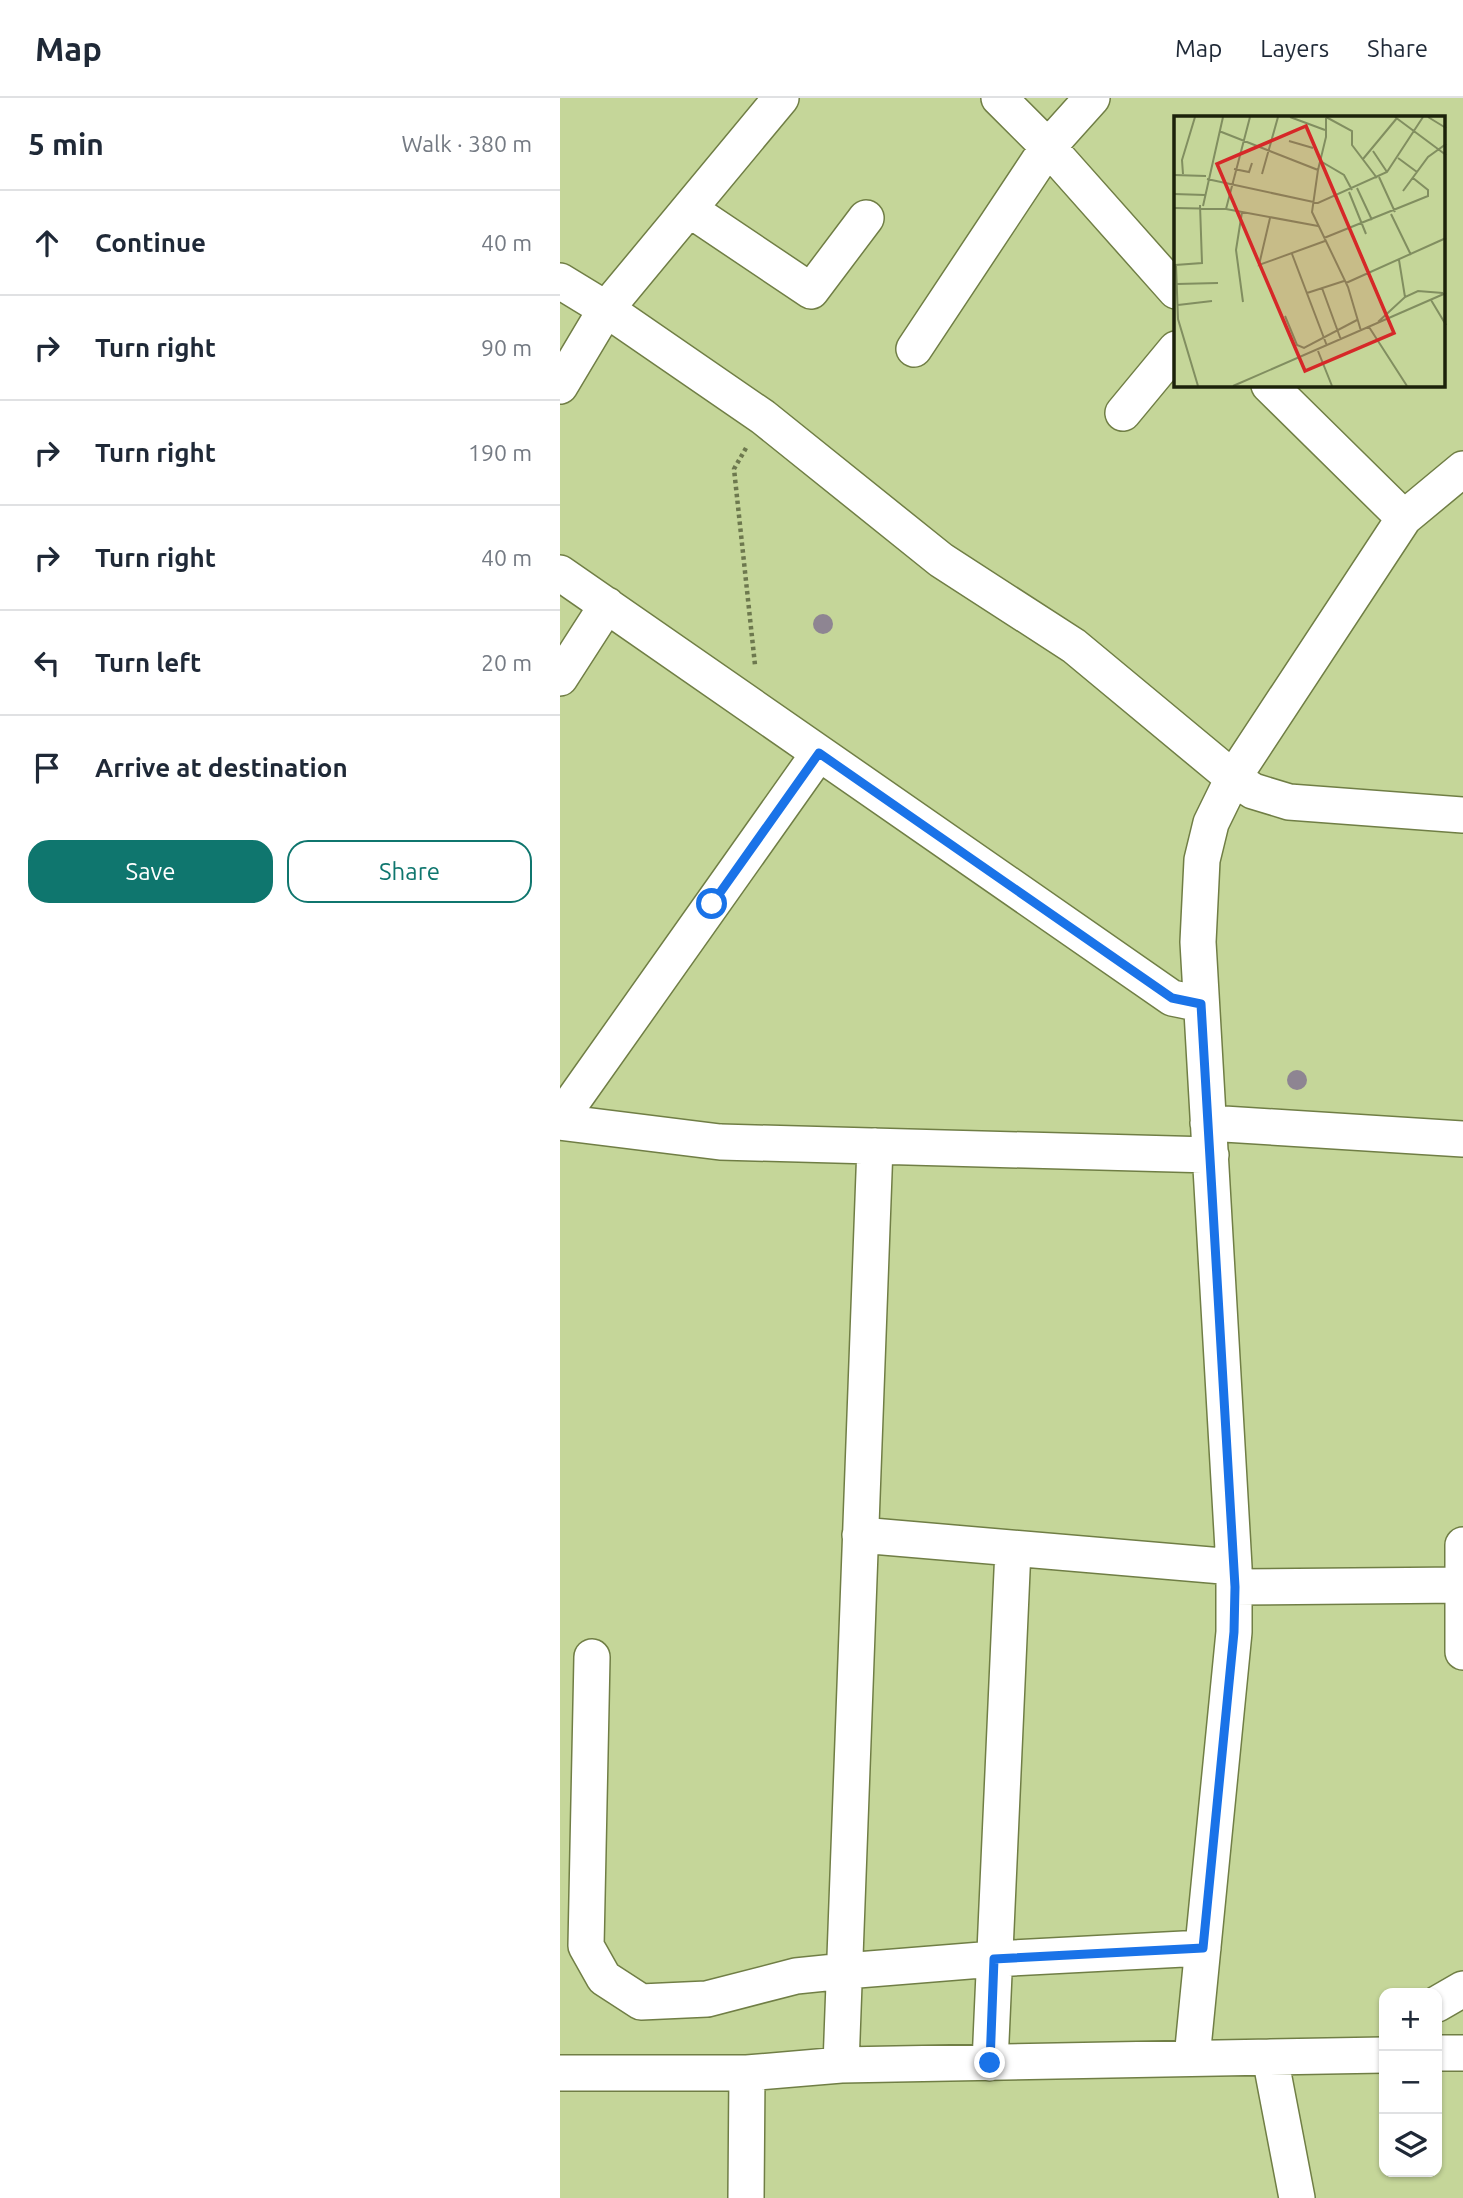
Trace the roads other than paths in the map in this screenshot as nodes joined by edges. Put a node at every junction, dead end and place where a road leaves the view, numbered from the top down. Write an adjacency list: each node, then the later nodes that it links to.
1 (781, 98): 5 (street)
2 (999, 98): 4 (street)
3 (1092, 98): 4 (street)
4 (1048, 147): 8 (street); 10 (street)
5 (689, 209): 6 (street); 9 (street)
6 (866, 218)
7 (560, 281): 9 (street)
8 (1174, 289)
9 (606, 309): 12 (street); 21 (street)
10 (914, 349)
11 (1174, 351): 14 (street)
12 (560, 386)
13 (1271, 387): 16 (street)
14 (1123, 413)
15 (1463, 469): 16 (street)
16 (1404, 518): 21 (street)
17 (560, 573): 18 (street)
18 (607, 605): 19 (street); 20 (street)
19 (560, 678)
20 (819, 753): 23 (street); 24 (street)
21 (1233, 778): 22 (street); 23 (street)
22 (1463, 814)
23 (1201, 1004): 25 (street)
24 (560, 1121): 27 (street)
25 (1210, 1139): 26 (street); 27 (street); 31 (street)
26 (1463, 1139)
27 (875, 1146): 28 (street)
28 (860, 1535): 30 (street); 37 (street)
29 (1463, 1545): 32 (street)
30 (1013, 1549): 31 (street); 36 (street)
31 (1234, 1577): 32 (street); 35 (street)
32 (1463, 1585): 33 (street)
33 (1463, 1652)
34 (592, 1657): 37 (street)
35 (1203, 1948): 36 (street); 46 (street)
36 (994, 1959): 37 (street); 47 (street)
37 (845, 1971): 48 (street)
38 (1463, 1989): 39 (street)
39 (1442, 2001)
40 (1379, 2037): 44 (street)
41 (1442, 2053): 42 (street)
42 (1463, 2053)
43 (1379, 2054): 44 (street)
44 (1348, 2055): 45 (street)
45 (1270, 2057): 46 (street); 52 (street)
46 (1192, 2058): 47 (street)
47 (990, 2063): 48 (street)
48 (841, 2065): 50 (street)
49 (560, 2073): 50 (street)
50 (747, 2073): 51 (street)
51 (746, 2198)
52 (1297, 2198)

